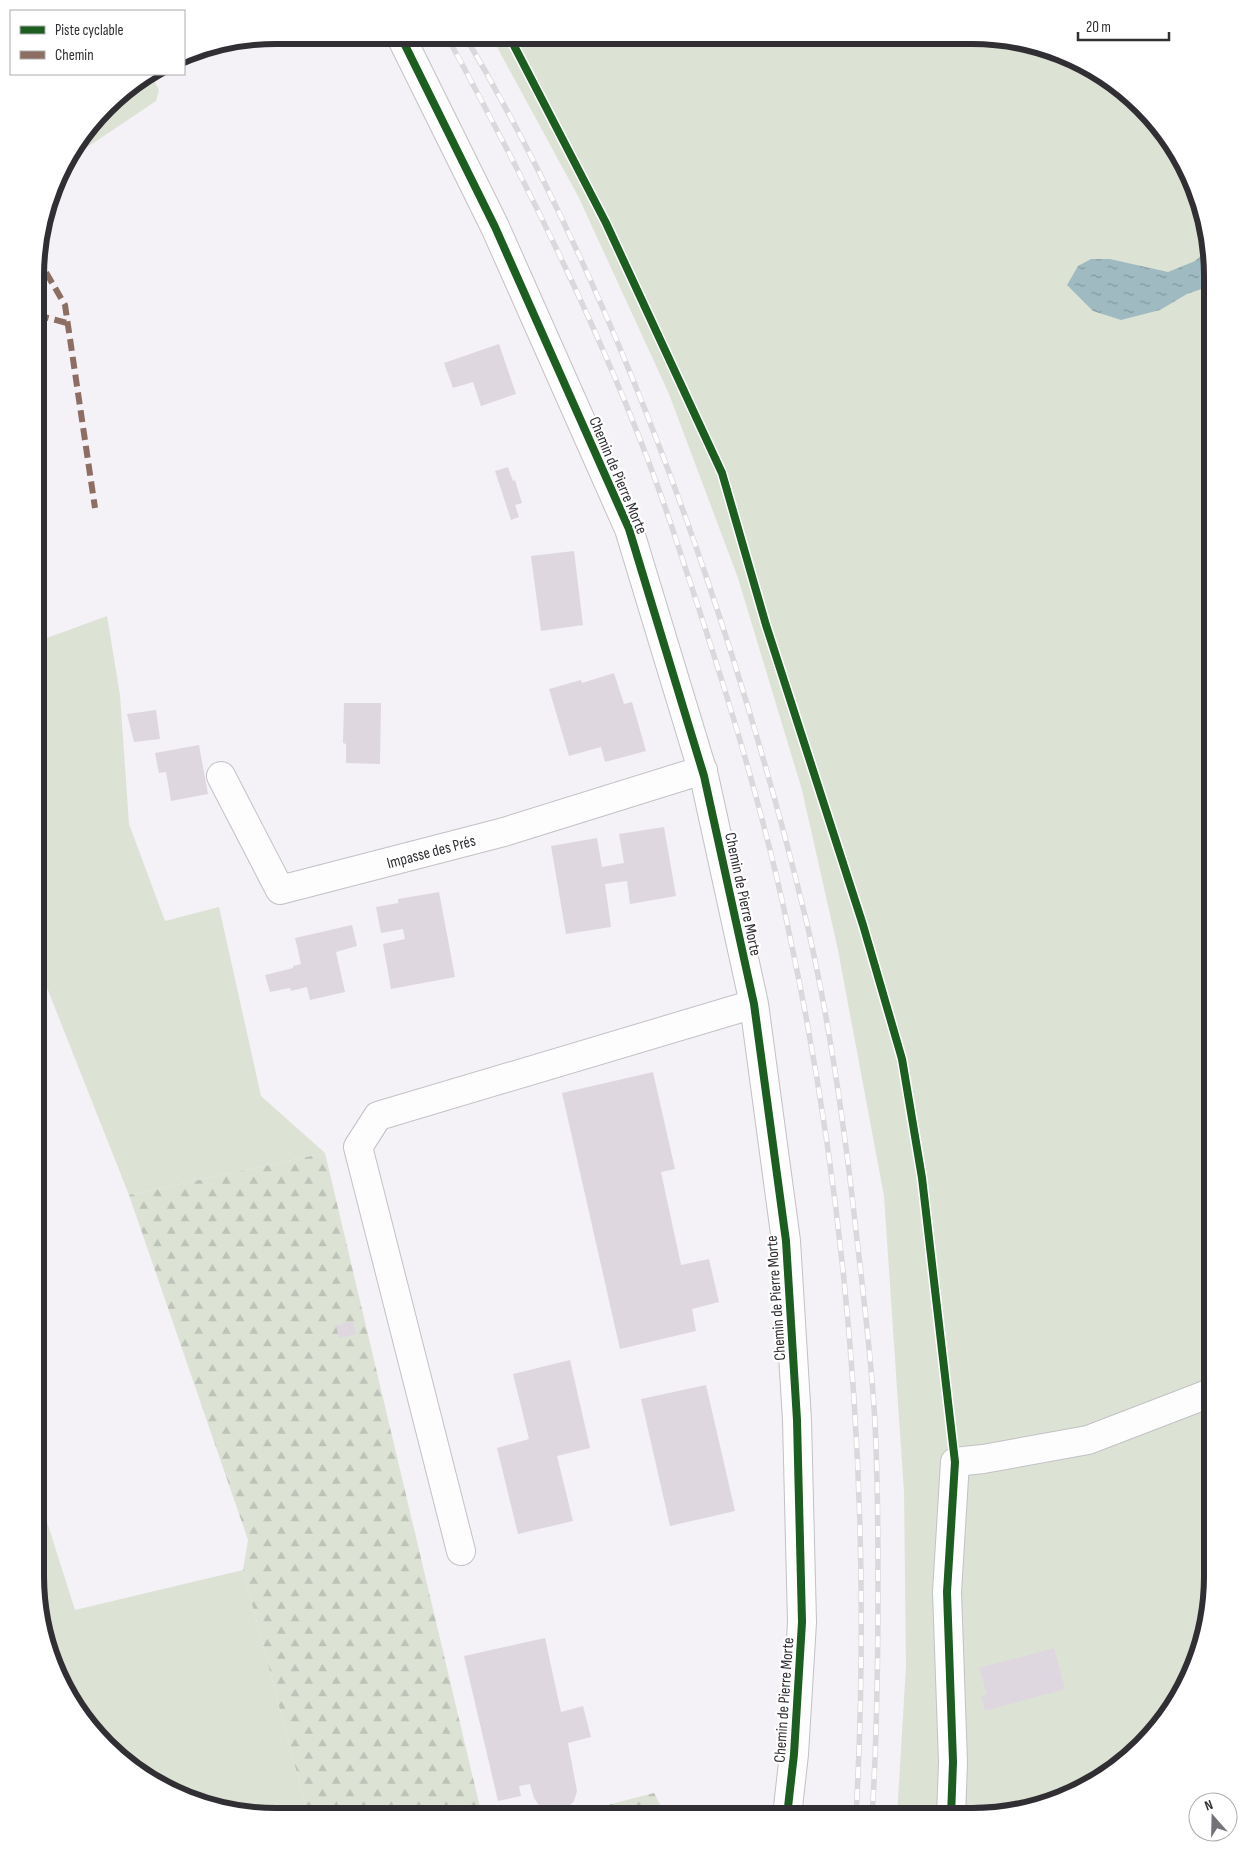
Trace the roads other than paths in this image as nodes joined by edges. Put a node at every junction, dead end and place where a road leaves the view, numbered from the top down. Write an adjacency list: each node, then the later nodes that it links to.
1 (404, 44): 2 (street, Chemin de Pierre Morte)
2 (703, 770): 3 (street, Impasse des Prés); 4 (street, Chemin de Pierre Morte)
3 (221, 776)
4 (754, 1004): 6 (street); 7 (street, Chemin de Pierre Morte)
5 (1204, 1395): 8 (street)
6 (461, 1551)
7 (788, 1808)
8 (951, 1808)

